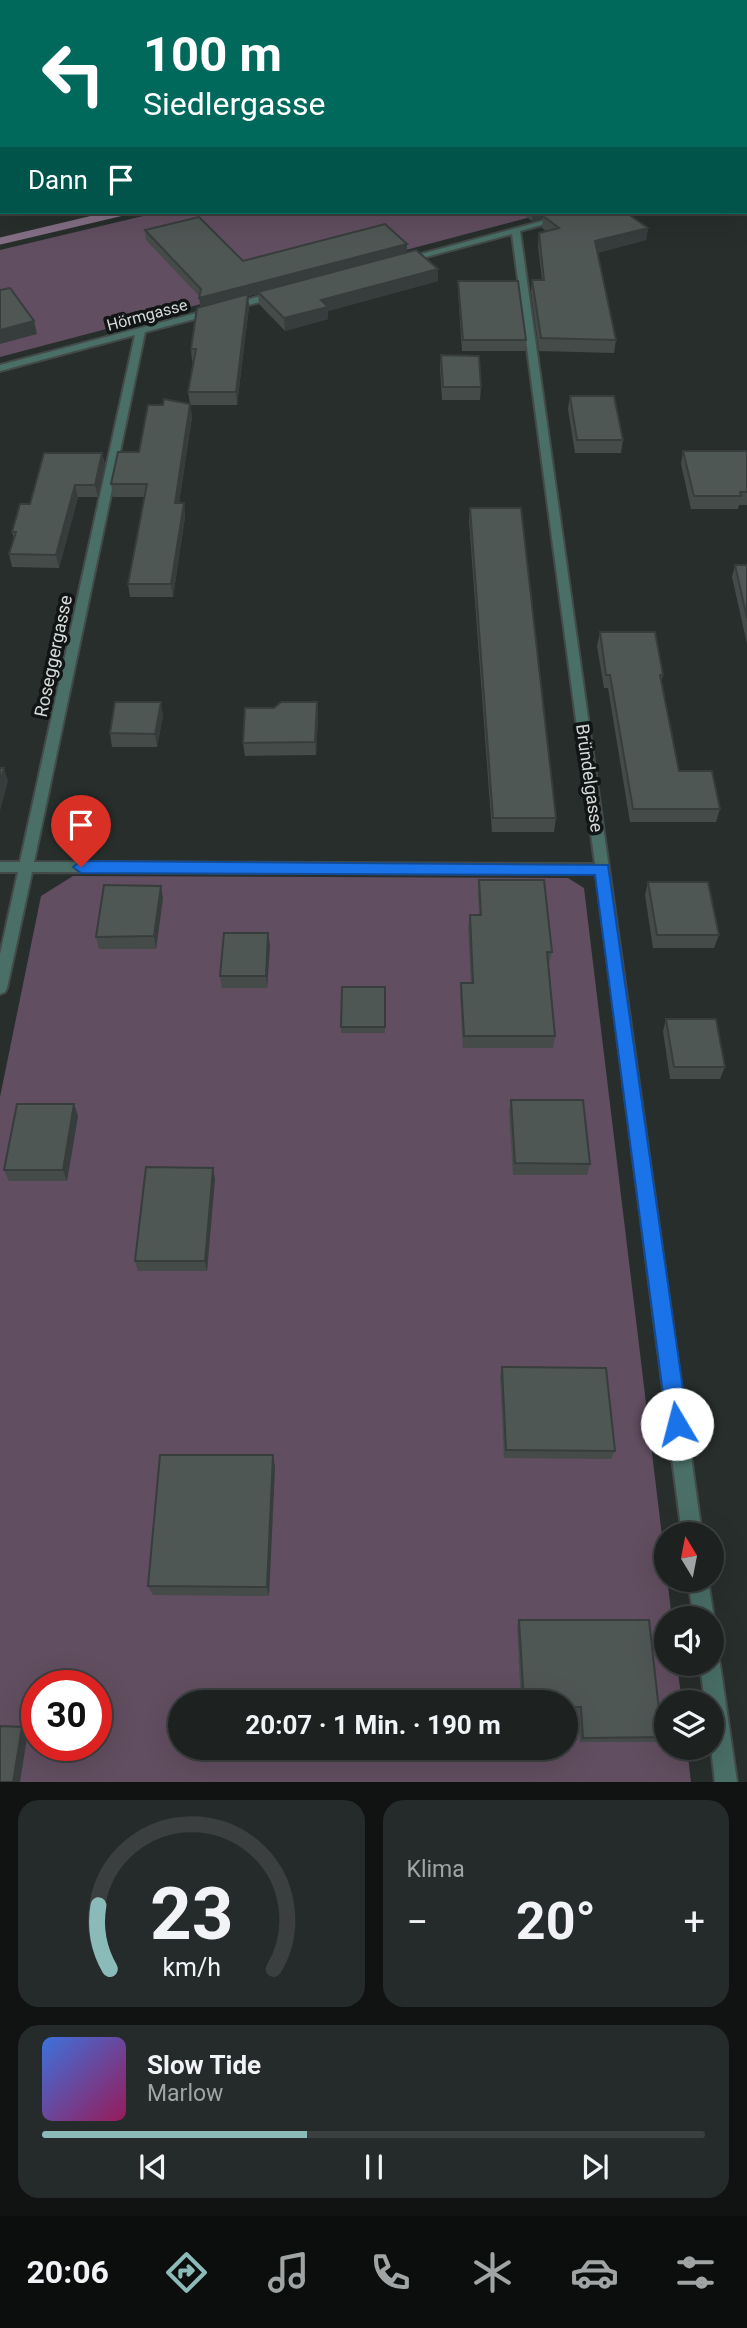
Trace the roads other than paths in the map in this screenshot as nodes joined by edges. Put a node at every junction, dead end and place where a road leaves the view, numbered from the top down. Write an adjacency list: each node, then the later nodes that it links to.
1 (576, 214): 2 (street)
2 (516, 230): 3 (street); 9 (street, Bründelgasse)
3 (394, 263)
4 (286, 292): 5 (street, Hörmgasse)
5 (141, 331): 6 (street, Hörmgasse); 8 (street, Roseggergasse)
6 (0, 368)
7 (0, 867): 8 (street)
8 (26, 867): 9 (street); 10 (street, Roseggergasse)
9 (603, 869): 11 (street, Bründelgasse)
10 (0, 988)
11 (690, 1522)
12 (712, 1676): 13 (street)
13 (726, 1782)

